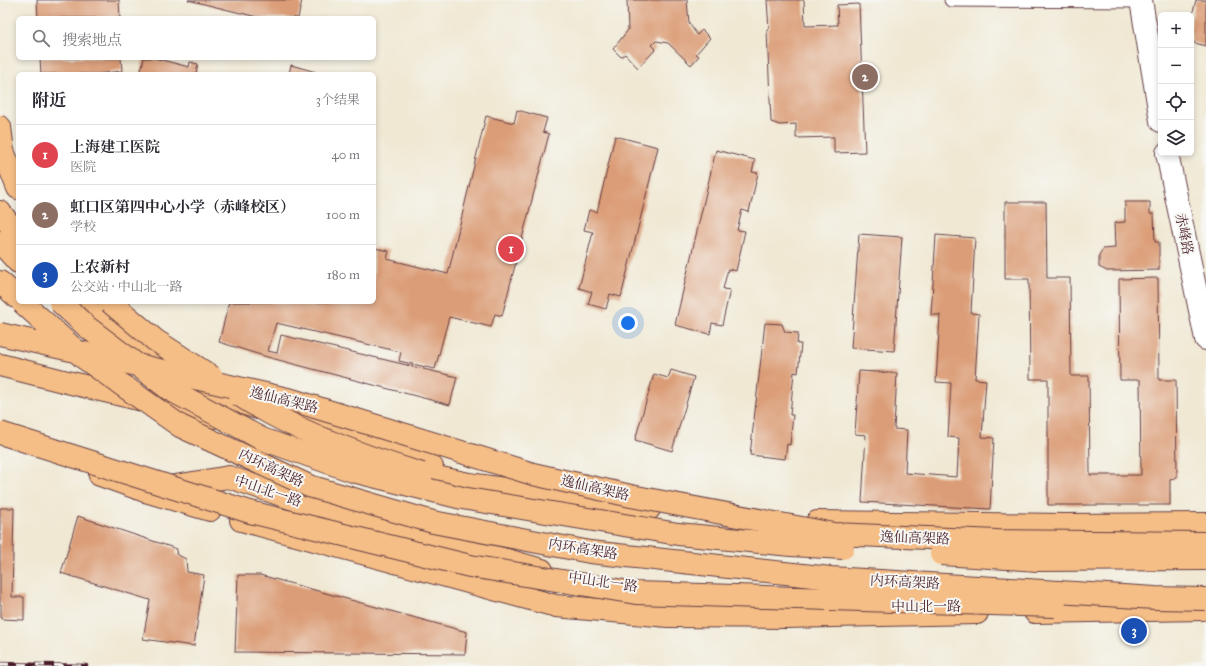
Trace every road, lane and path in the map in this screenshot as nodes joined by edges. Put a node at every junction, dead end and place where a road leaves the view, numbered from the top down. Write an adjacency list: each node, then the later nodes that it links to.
1 (951, 0): 2 (lane)
2 (1141, 1): 3 (street)
3 (1161, 120)
4 (0, 127): 6 (main road)
5 (1168, 156): 18 (street, 赤峰路)
6 (16, 183)
7 (0, 212): 8 (main road)
8 (16, 232)
9 (0, 242): 10 (main road)
10 (16, 260)
11 (0, 282): 12 (main road)
12 (16, 296)
13 (24, 304): 27 (main road, 内环高架路, bridge)
14 (62, 304): 23 (main road, 内环高架路, bridge)
15 (81, 304): 23 (main road)
16 (112, 304): 23 (main road, bridge)
17 (0, 334): 25 (main road, 逸仙高架路, bridge)
18 (1206, 339)
19 (0, 365): 23 (main road)
20 (0, 433): 27 (main road, bridge)
21 (0, 440): 22 (main road, 中山北一路)
22 (145, 491): 29 (main road); 29 (main road, 中山北一路)
23 (465, 491): 24 (main road); 26 (main road, 内环高架路, bridge)
24 (1206, 524)
25 (1206, 543)
26 (1206, 559)
27 (1156, 598): 28 (main road, 内环高架路, bridge)
28 (1206, 599)
29 (1206, 608)

